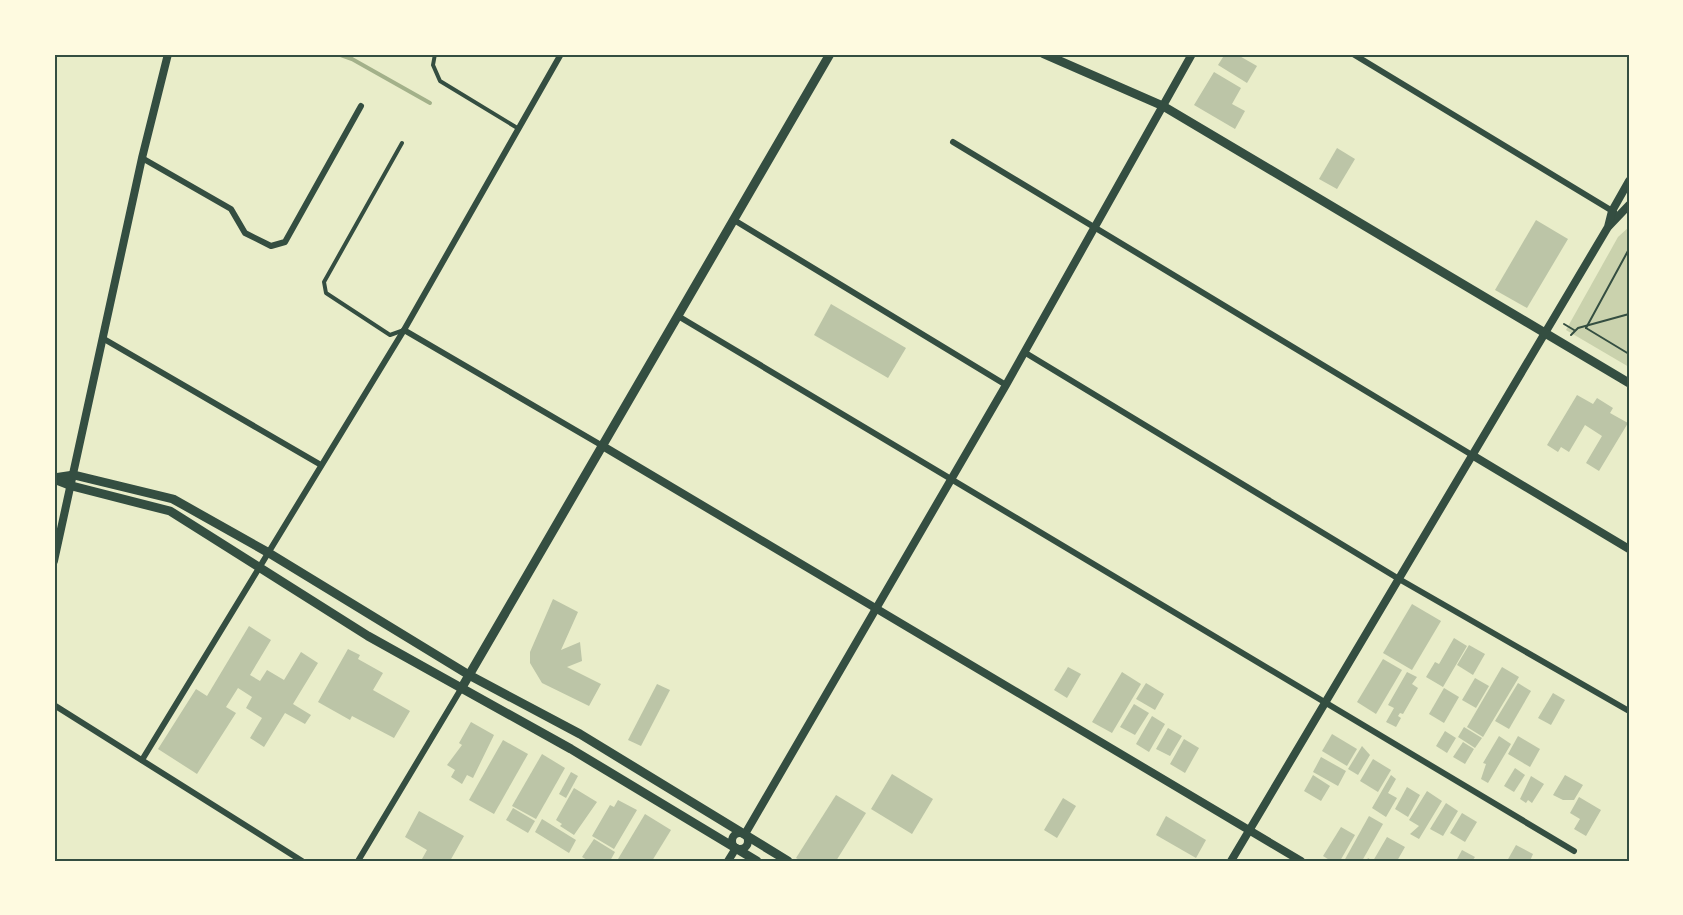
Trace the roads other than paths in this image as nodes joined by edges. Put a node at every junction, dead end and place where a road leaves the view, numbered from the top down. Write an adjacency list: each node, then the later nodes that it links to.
1 (168, 54): 13 (street)
2 (435, 54): 10 (lane)
3 (561, 54): 10 (street)
4 (830, 54): 18 (main road)
5 (1044, 54): 9 (main road)
6 (1192, 54): 9 (street)
7 (1353, 54): 16 (street)
8 (360, 106): 13 (street)
9 (1163, 106): 19 (street); 23 (main road)
10 (520, 129): 22 (street)
11 (953, 142): 19 (street)
12 (402, 143): 22 (lane)
13 (142, 158): 24 (street)
14 (1629, 181): 16 (street)
15 (1629, 205): 17 (street)
16 (1612, 211): 17 (street); 20 (street)
17 (1621, 216): 20 (street)
18 (734, 220): 21 (main road); 27 (street)
19 (1094, 226): 25 (street); 29 (street)
20 (1608, 227): 23 (street)
21 (678, 316): 28 (main road); 33 (street)
22 (404, 330): 28 (street); 30 (street)
23 (1544, 331): 26 (main road); 29 (street)
24 (104, 339): 30 (street); 31 (street)
25 (1024, 352): 27 (street); 39 (street)
26 (1629, 383)
27 (1006, 385): 33 (street)
28 (601, 445): 40 (street); 43 (main road)
29 (1472, 455): 35 (street); 39 (street)
30 (321, 465): 36 (street)
31 (74, 475): 32 (main road); 34 (street); 36 (main road)
32 (54, 478): 34 (main road)
33 (952, 478): 40 (street); 45 (street)
34 (72, 486): 37 (street); 38 (main road)
35 (1629, 549)
36 (269, 553): 38 (street); 41 (main road)
37 (54, 561)
38 (261, 566): 42 (main road); 50 (street)
39 (1399, 579): 45 (street); 47 (street)
40 (876, 608): 51 (street); 52 (street)
41 (377, 621): 42 (main road); 43 (main road)
42 (368, 636): 44 (main road)
43 (469, 675): 44 (main road); 48 (main road)
44 (461, 689): 49 (main road); 56 (street)
45 (1325, 702): 51 (street); 54 (street)
46 (54, 705): 50 (street)
47 (1629, 711)
48 (580, 734): 49 (main road); 52 (main road)
49 (570, 749): 53 (main road)
50 (142, 760): 55 (street)
51 (1249, 830): 60 (street); 61 (street)
52 (745, 834): 53 (street); 59 (main road)
53 (736, 848): 57 (street); 58 (main road)
54 (1575, 851)
55 (302, 861)
56 (358, 861)
57 (728, 861)
58 (757, 861)
59 (788, 861)
60 (1231, 861)
61 (1301, 861)

